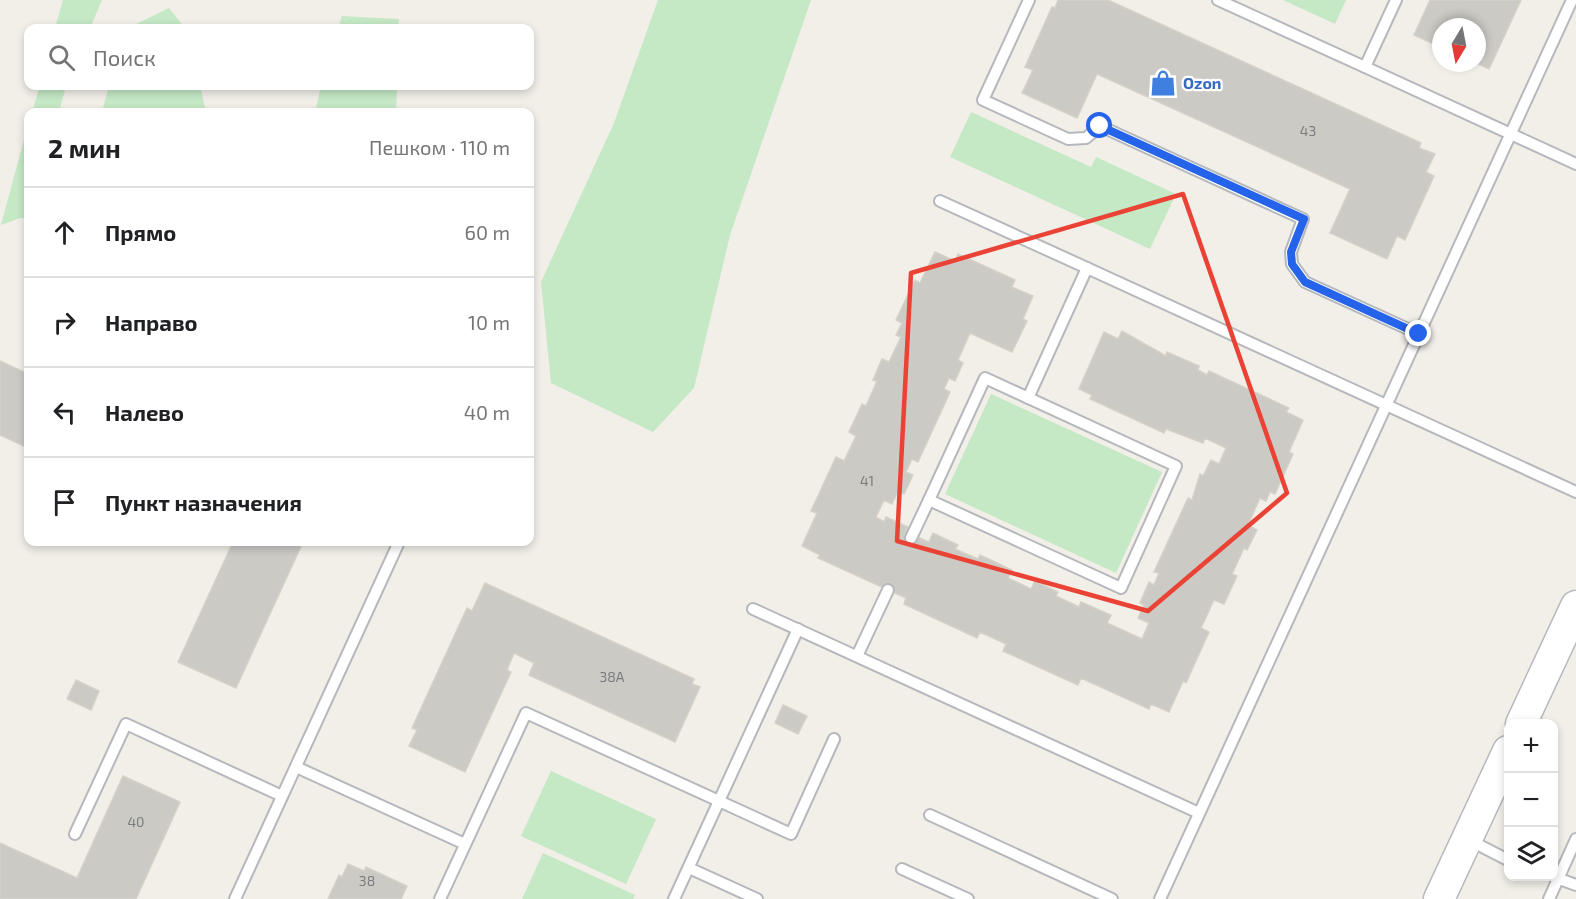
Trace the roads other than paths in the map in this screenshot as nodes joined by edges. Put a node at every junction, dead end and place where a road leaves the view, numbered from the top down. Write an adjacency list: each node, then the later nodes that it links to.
1 (1029, 0): 10 (lane)
2 (1218, 0): 5 (lane)
3 (1396, 0): 5 (lane)
4 (1572, 0): 6 (lane)
5 (1365, 67): 6 (lane)
6 (1510, 134): 7 (lane); 10 (lane)
7 (1576, 164)
8 (940, 201): 9 (lane)
9 (1088, 268): 11 (lane); 12 (lane)
10 (1419, 334): 12 (lane)
11 (1028, 398): 14 (lane); 14 (lane)
12 (1386, 405): 13 (lane); 28 (lane)
13 (1576, 492)
14 (929, 500): 15 (lane)
15 (912, 538)
16 (397, 546): 25 (lane)
17 (888, 590): 21 (lane)
18 (1576, 606): 22 (main road)
19 (753, 609): 20 (lane)
20 (798, 629): 21 (lane); 27 (lane)
21 (857, 656): 28 (lane)
22 (1523, 719)
23 (834, 739): 27 (lane)
24 (1504, 762): 31 (main road)
25 (296, 767): 26 (lane); 33 (lane)
26 (282, 796): 30 (lane); 41 (lane)
27 (719, 801): 33 (lane); 35 (lane)
28 (1199, 813): 47 (lane)
29 (930, 815): 46 (lane)
30 (75, 834)
31 (1468, 839): 34 (lane); 48 (main road)
32 (1576, 839): 37 (lane)
33 (465, 844): 42 (lane)
34 (1504, 857)
35 (689, 868): 43 (lane); 44 (lane)
36 (902, 869): 45 (lane)
37 (1558, 872)
38 (1558, 879): 40 (lane)
39 (1554, 881): 49 (lane)
40 (1576, 885)
41 (235, 899)
42 (440, 899)
43 (674, 899)
44 (757, 899)
45 (968, 899)
46 (1112, 899)
47 (1160, 899)
48 (1439, 899)
49 (1549, 899)

